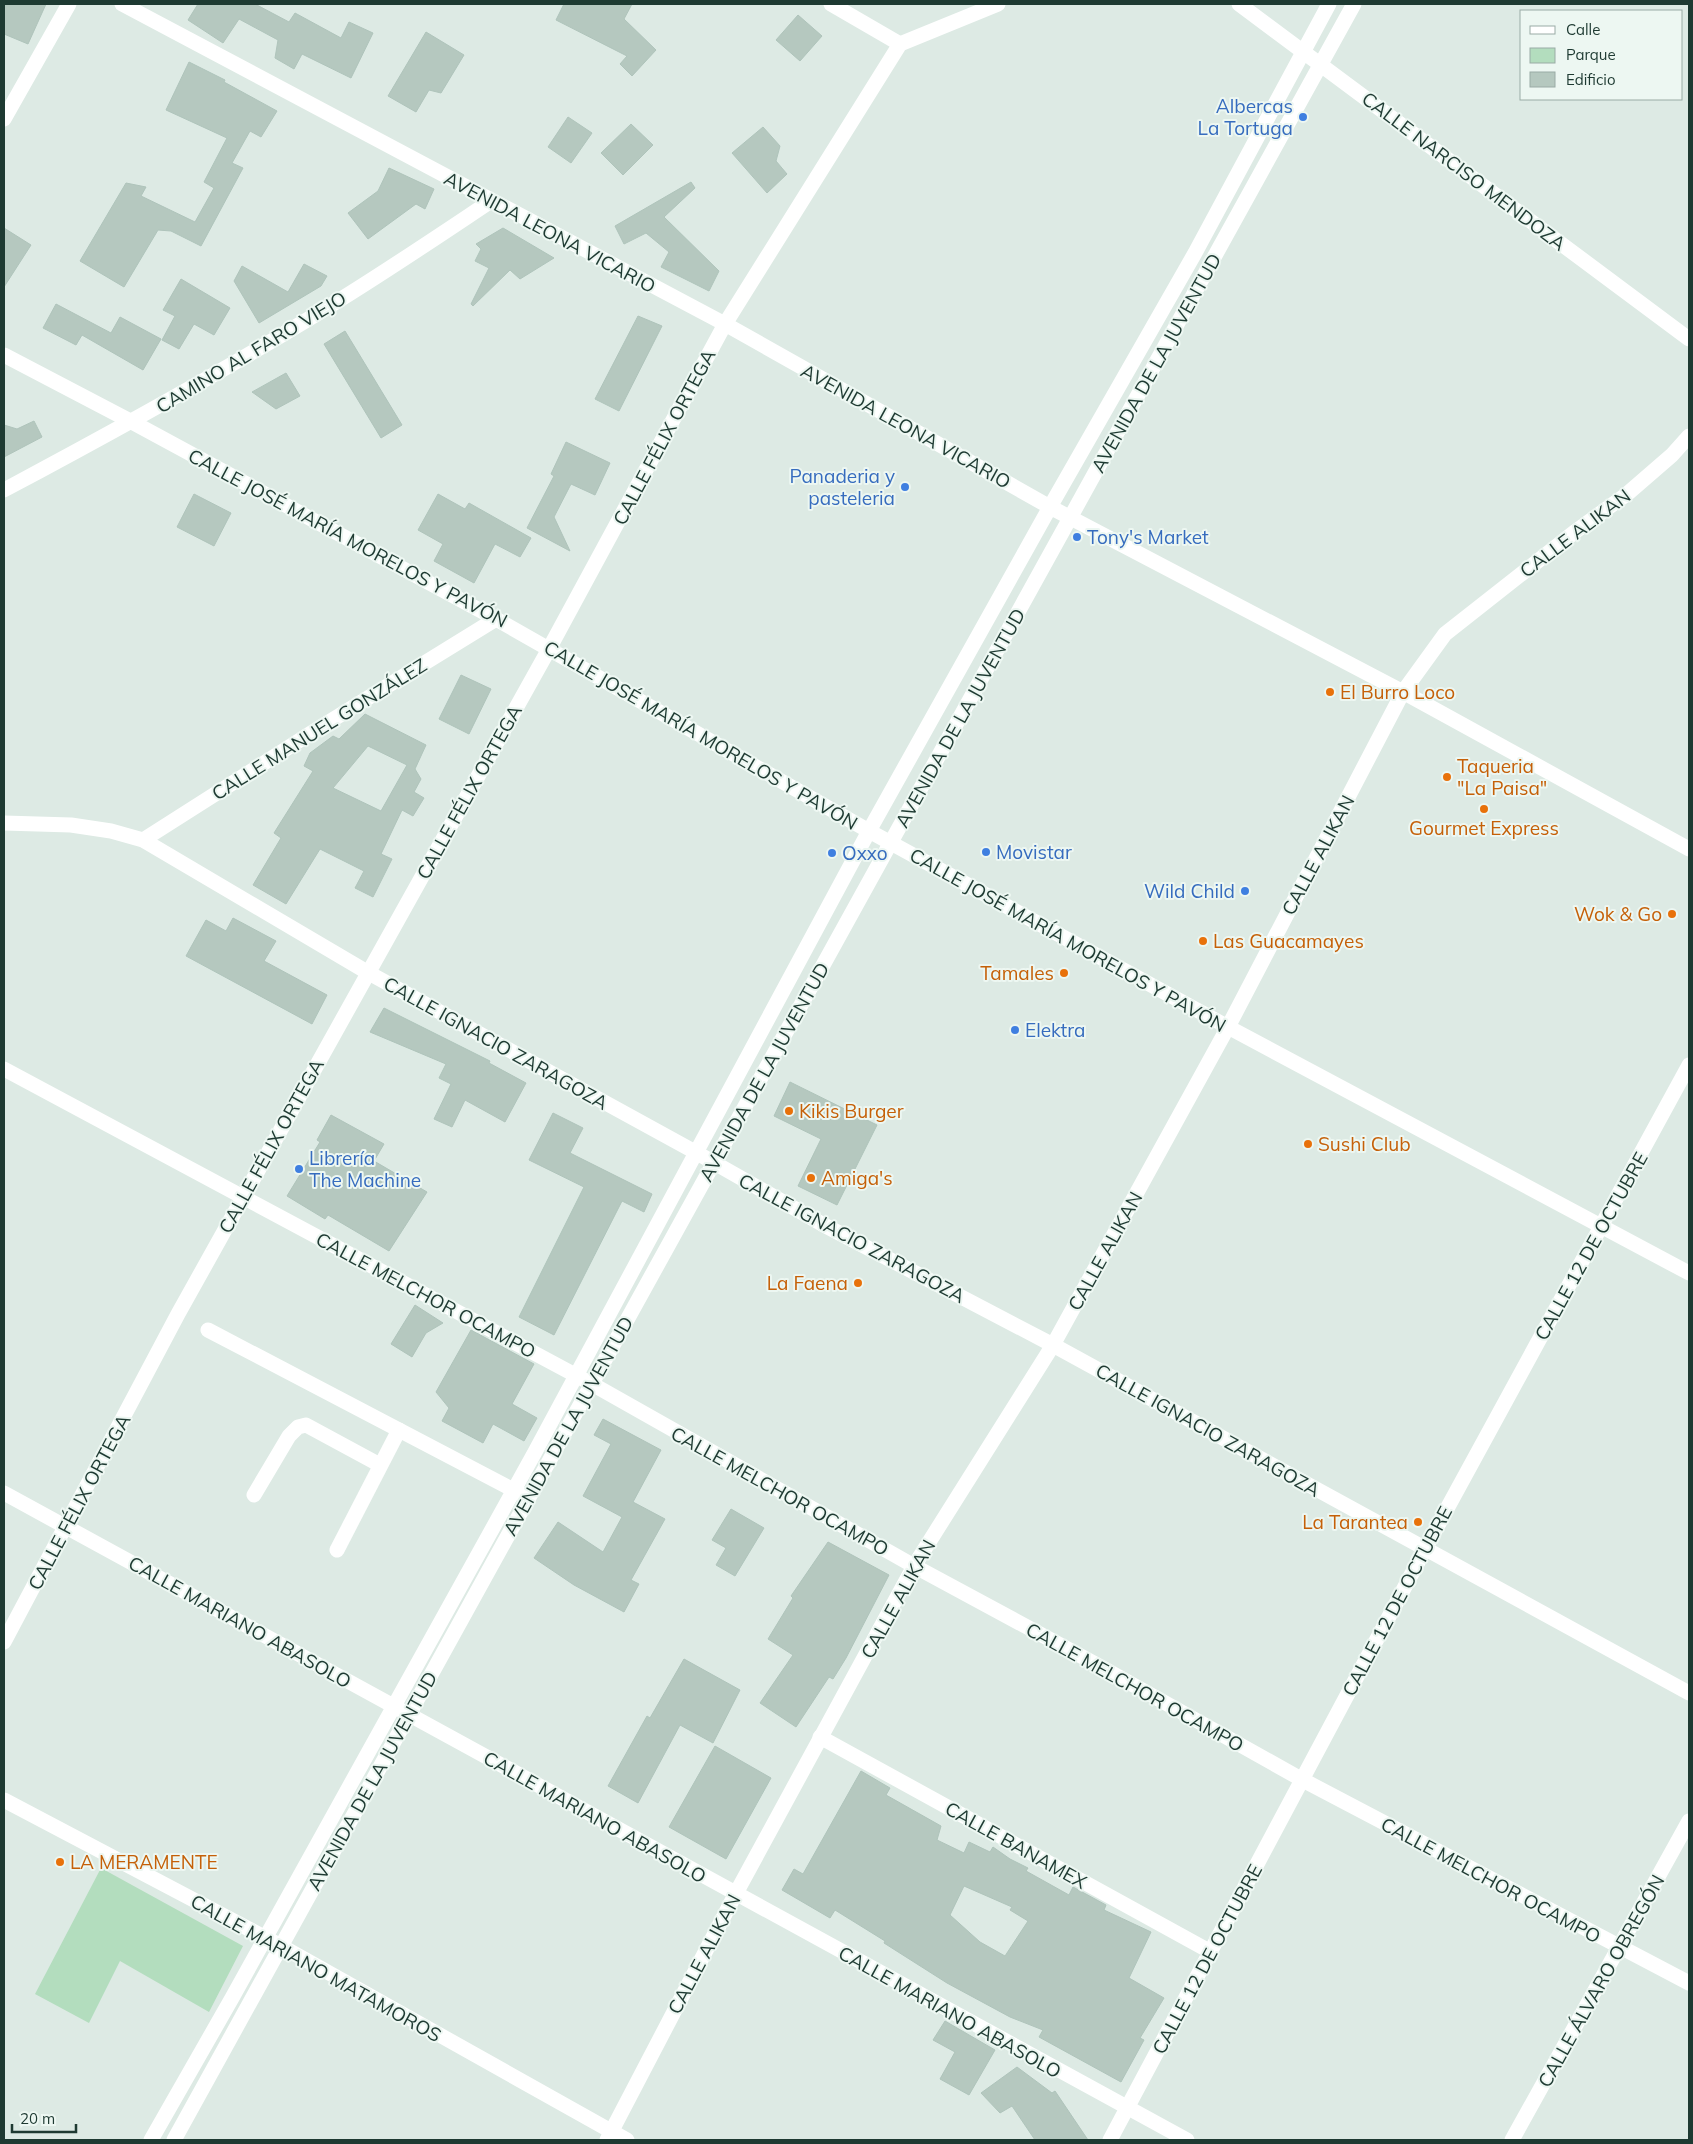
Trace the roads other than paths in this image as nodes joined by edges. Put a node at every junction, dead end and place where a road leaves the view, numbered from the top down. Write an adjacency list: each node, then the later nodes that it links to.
1 (69, 4): 11 (street)
2 (122, 4): 12 (street, AVENIDA LEONA VICARIO)
3 (831, 4): 8 (street)
4 (998, 4): 8 (street)
5 (1239, 4): 9 (street, CALLE NARCISO MENDOZA)
6 (1329, 4): 9 (street, AVENIDA DE LA JUVENTUD)
7 (1354, 4): 10 (street, AVENIDA DE LA JUVENTUD)
8 (900, 44): 13 (street, CALLE FÉLIX ORTEGA)
9 (1303, 50): 10 (street, CALLE NARCISO MENDOZA); 19 (street, AVENIDA DE LA JUVENTUD)
10 (1321, 64): 14 (street, CALLE NARCISO MENDOZA); 20 (street, AVENIDA DE LA JUVENTUD)
11 (4, 119)
12 (491, 201): 13 (street, AVENIDA LEONA VICARIO); 16 (street, CAMINO AL FARO VIEJO)
13 (725, 324): 19 (street, AVENIDA LEONA VICARIO); 22 (street, CALLE FÉLIX ORTEGA)
14 (1689, 339)
15 (4, 355): 16 (street, CALLE JOSÉ MARÍA MORELOS Y PAVÓN)
16 (132, 422): 18 (street, CAMINO AL FARO VIEJO); 21 (street, CALLE JOSÉ MARÍA MORELOS Y PAVÓN)
17 (1689, 436): 23 (street, CALLE ALIKAN)
18 (4, 490)
19 (1050, 507): 20 (street, AVENIDA LEONA VICARIO); 25 (street, AVENIDA DE LA JUVENTUD)
20 (1070, 518): 23 (street, AVENIDA LEONA VICARIO); 27 (street, AVENIDA DE LA JUVENTUD)
21 (496, 619): 22 (street, CALLE JOSÉ MARÍA MORELOS Y PAVÓN); 26 (street, CALLE MANUEL GONZÁLEZ)
22 (549, 649): 25 (street, CALLE JOSÉ MARÍA MORELOS Y PAVÓN); 29 (street, CALLE FÉLIX ORTEGA)
23 (1403, 692): 28 (street, AVENIDA LEONA VICARIO); 30 (street, CALLE ALIKAN)
24 (4, 823): 26 (street, CALLE IGNACIO ZARAGOZA)
25 (869, 831): 27 (street, CALLE JOSÉ MARÍA MORELOS Y PAVÓN); 33 (street, AVENIDA DE LA JUVENTUD)
26 (143, 840): 29 (street, CALLE IGNACIO ZARAGOZA)
27 (891, 843): 30 (street, CALLE JOSÉ MARÍA MORELOS Y PAVÓN); 34 (street, AVENIDA DE LA JUVENTUD)
28 (1689, 849)
29 (367, 972): 33 (street, CALLE IGNACIO ZARAGOZA); 35 (street, CALLE FÉLIX ORTEGA)
30 (1228, 1027): 36 (street, CALLE JOSÉ MARÍA MORELOS Y PAVÓN); 39 (street, CALLE ALIKAN)
31 (1689, 1065): 36 (street, CALLE 12 DE OCTUBRE)
32 (4, 1069): 35 (street, CALLE MELCHOR OCAMPO)
33 (697, 1153): 34 (street, CALLE IGNACIO ZARAGOZA); 40 (street, AVENIDA DE LA JUVENTUD)
34 (714, 1163): 39 (street, CALLE IGNACIO ZARAGOZA); 41 (street, AVENIDA DE LA JUVENTUD)
35 (242, 1198): 40 (street, CALLE MELCHOR OCAMPO); 48 (street, CALLE FÉLIX ORTEGA)
36 (1602, 1226): 37 (street, CALLE JOSÉ MARÍA MORELOS Y PAVÓN); 49 (street, CALLE 12 DE OCTUBRE)
37 (1689, 1273)
38 (208, 1330): 42 (street)
39 (1053, 1345): 49 (street, CALLE IGNACIO ZARAGOZA); 51 (street, CALLE ALIKAN)
40 (575, 1375): 41 (street, CALLE MELCHOR OCAMPO); 44 (street, AVENIDA DE LA JUVENTUD)
41 (592, 1384): 47 (street, AVENIDA DE LA JUVENTUD); 51 (street, CALLE MELCHOR OCAMPO)
42 (400, 1430): 43 (street); 44 (street)
43 (380, 1465): 46 (street); 50 (street)
44 (513, 1490): 47 (street); 54 (street, AVENIDA DE LA JUVENTUD)
45 (4, 1492): 48 (street, CALLE MARIANO ABASOLO)
46 (254, 1495)
47 (528, 1498): 55 (street, AVENIDA DE LA JUVENTUD)
48 (67, 1527): 52 (street, CALLE FÉLIX ORTEGA); 54 (street, CALLE MARIANO ABASOLO)
49 (1425, 1549): 53 (street, CALLE IGNACIO ZARAGOZA); 57 (street, CALLE 12 DE OCTUBRE)
50 (337, 1550)
51 (914, 1566): 56 (street, CALLE ALIKAN); 57 (street, CALLE MELCHOR OCAMPO)
52 (4, 1642)
53 (1689, 1693)
54 (394, 1706): 55 (street, CALLE MARIANO ABASOLO); 61 (street, AVENIDA DE LA JUVENTUD)
55 (409, 1714): 60 (street, CALLE MARIANO ABASOLO); 62 (street, AVENIDA DE LA JUVENTUD)
56 (820, 1738): 60 (street, CALLE ALIKAN); 64 (street, CALLE BANAMEX)
57 (1300, 1779): 63 (street, CALLE MELCHOR OCAMPO); 64 (street, CALLE 12 DE OCTUBRE)
58 (4, 1800): 61 (street, CALLE MARIANO MATAMOROS)
59 (1689, 1820): 63 (street, CALLE ÁLVARO OBREGÓN)
60 (735, 1894): 66 (street, CALLE MARIANO ABASOLO); 67 (street, CALLE ALIKAN)
61 (265, 1938): 62 (street, CALLE MARIANO MATAMOROS); 68 (street, AVENIDA DE LA JUVENTUD)
62 (281, 1946): 67 (street, CALLE MARIANO MATAMOROS); 69 (street, AVENIDA DE LA JUVENTUD)
63 (1620, 1948): 65 (street, CALLE MELCHOR OCAMPO); 73 (street, CALLE ÁLVARO OBREGÓN)
64 (1211, 1952): 66 (street, CALLE 12 DE OCTUBRE)
65 (1689, 1983)
66 (1128, 2108): 71 (street, CALLE 12 DE OCTUBRE); 72 (street, CALLE MARIANO ABASOLO)
67 (609, 2136): 70 (street, CALLE MARIANO MATAMOROS)
68 (151, 2140)
69 (174, 2140)
70 (627, 2140)
71 (1110, 2140)
72 (1187, 2140)
73 (1512, 2140)

